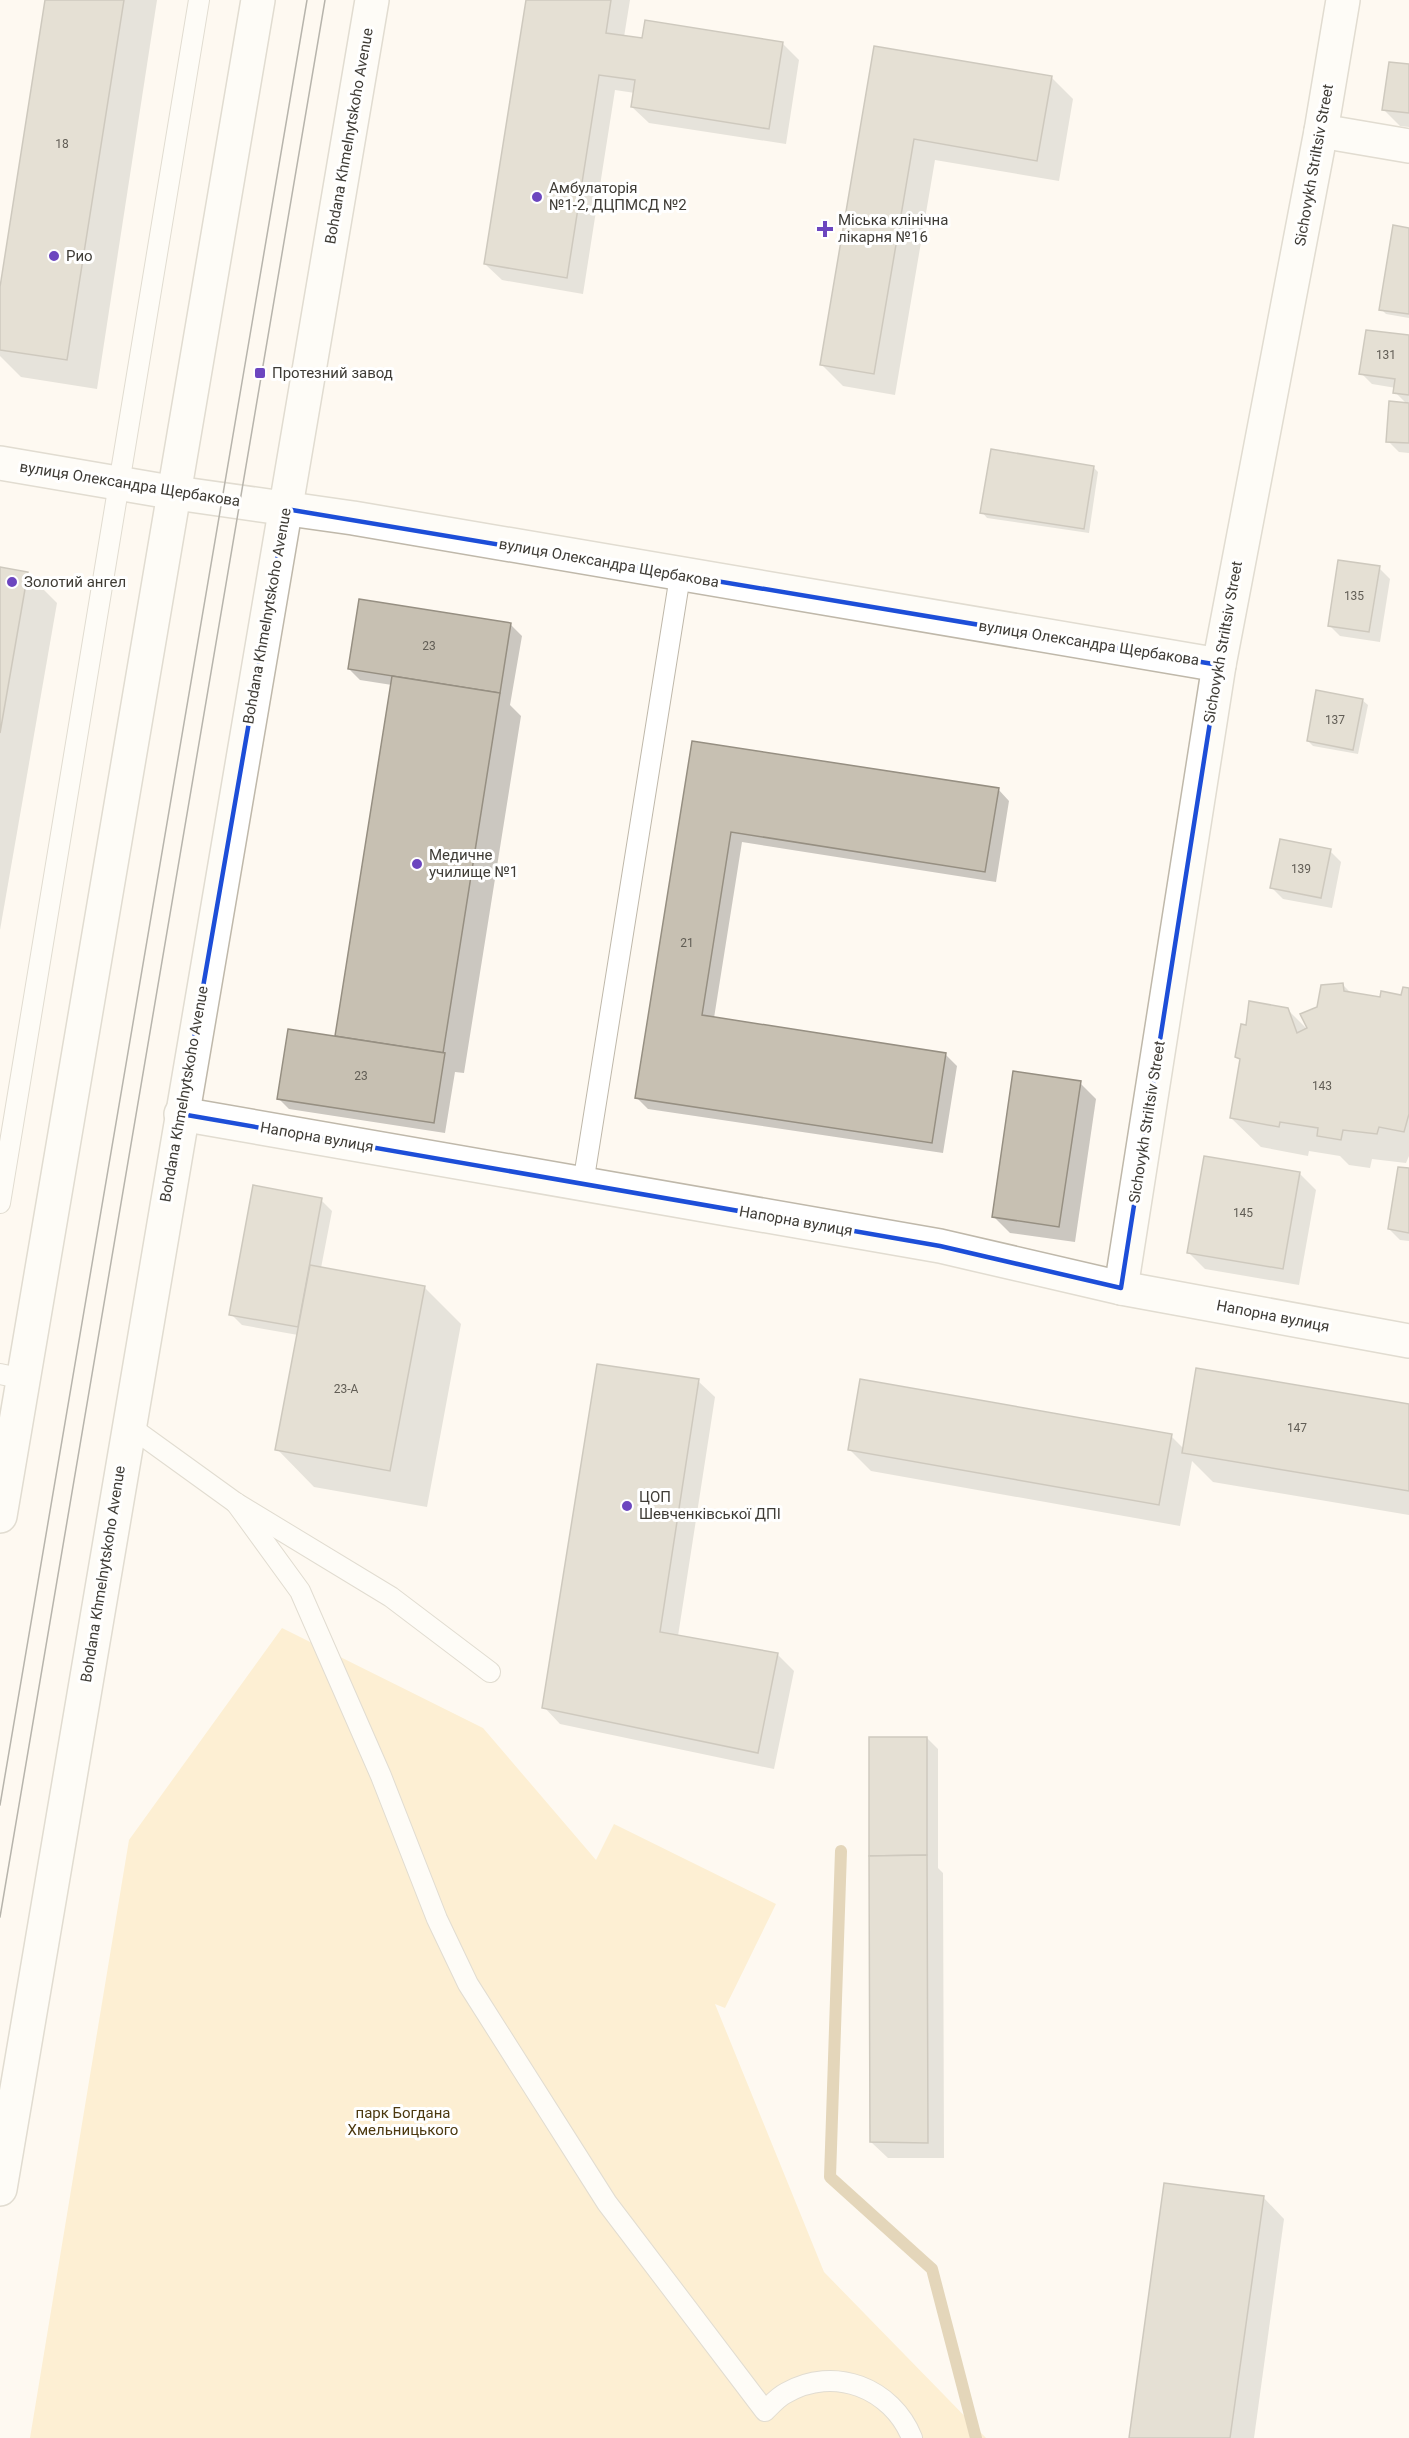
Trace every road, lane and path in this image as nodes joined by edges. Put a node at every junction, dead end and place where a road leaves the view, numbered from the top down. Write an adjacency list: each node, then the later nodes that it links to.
1 (199, 0): 8 (lane)
2 (258, 0): 9 (street)
3 (372, 0): 10 (street, Bohdana Khmelnytskoho Avenue)
4 (1343, 0): 5 (street, Sichovykh Striltsiv Street)
5 (1321, 132): 6 (street); 12 (street, Sichovykh Striltsiv Street)
6 (1409, 146)
7 (0, 463): 8 (street, вулиця Олександра Щербакова)
8 (120, 483): 9 (street, вулиця Олександра Щербакова); 14 (lane)
9 (176, 493): 10 (street, вулиця Олександра Щербакова); 19 (street)
10 (286, 509): 11 (street, вулиця Олександра Щербакова); 13 (street, Bohdana Khmelnytskoho Avenue)
11 (680, 576): 12 (street, вулиця Олександра Щербакова); 15 (lane)
12 (1219, 665): 17 (street, Sichovykh Striltsiv Street)
13 (181, 1114): 15 (street, Напорна вулиця); 20 (street, Bohdana Khmelnytskoho Avenue)
14 (7, 1127): 16 (lane)
15 (584, 1184): 17 (street, Напорна вулиця)
16 (0, 1203)
17 (1121, 1288): 18 (street, Напорна вулиця)
18 (1409, 1341)
19 (12, 1377): 22 (street)
20 (128, 1425): 21 (lane); 24 (street, Bohdana Khmelnytskoho Avenue)
21 (236, 1503): 23 (lane); 25 (lane)
22 (0, 1516)
23 (490, 1672)
24 (0, 2189)
25 (912, 2438)

